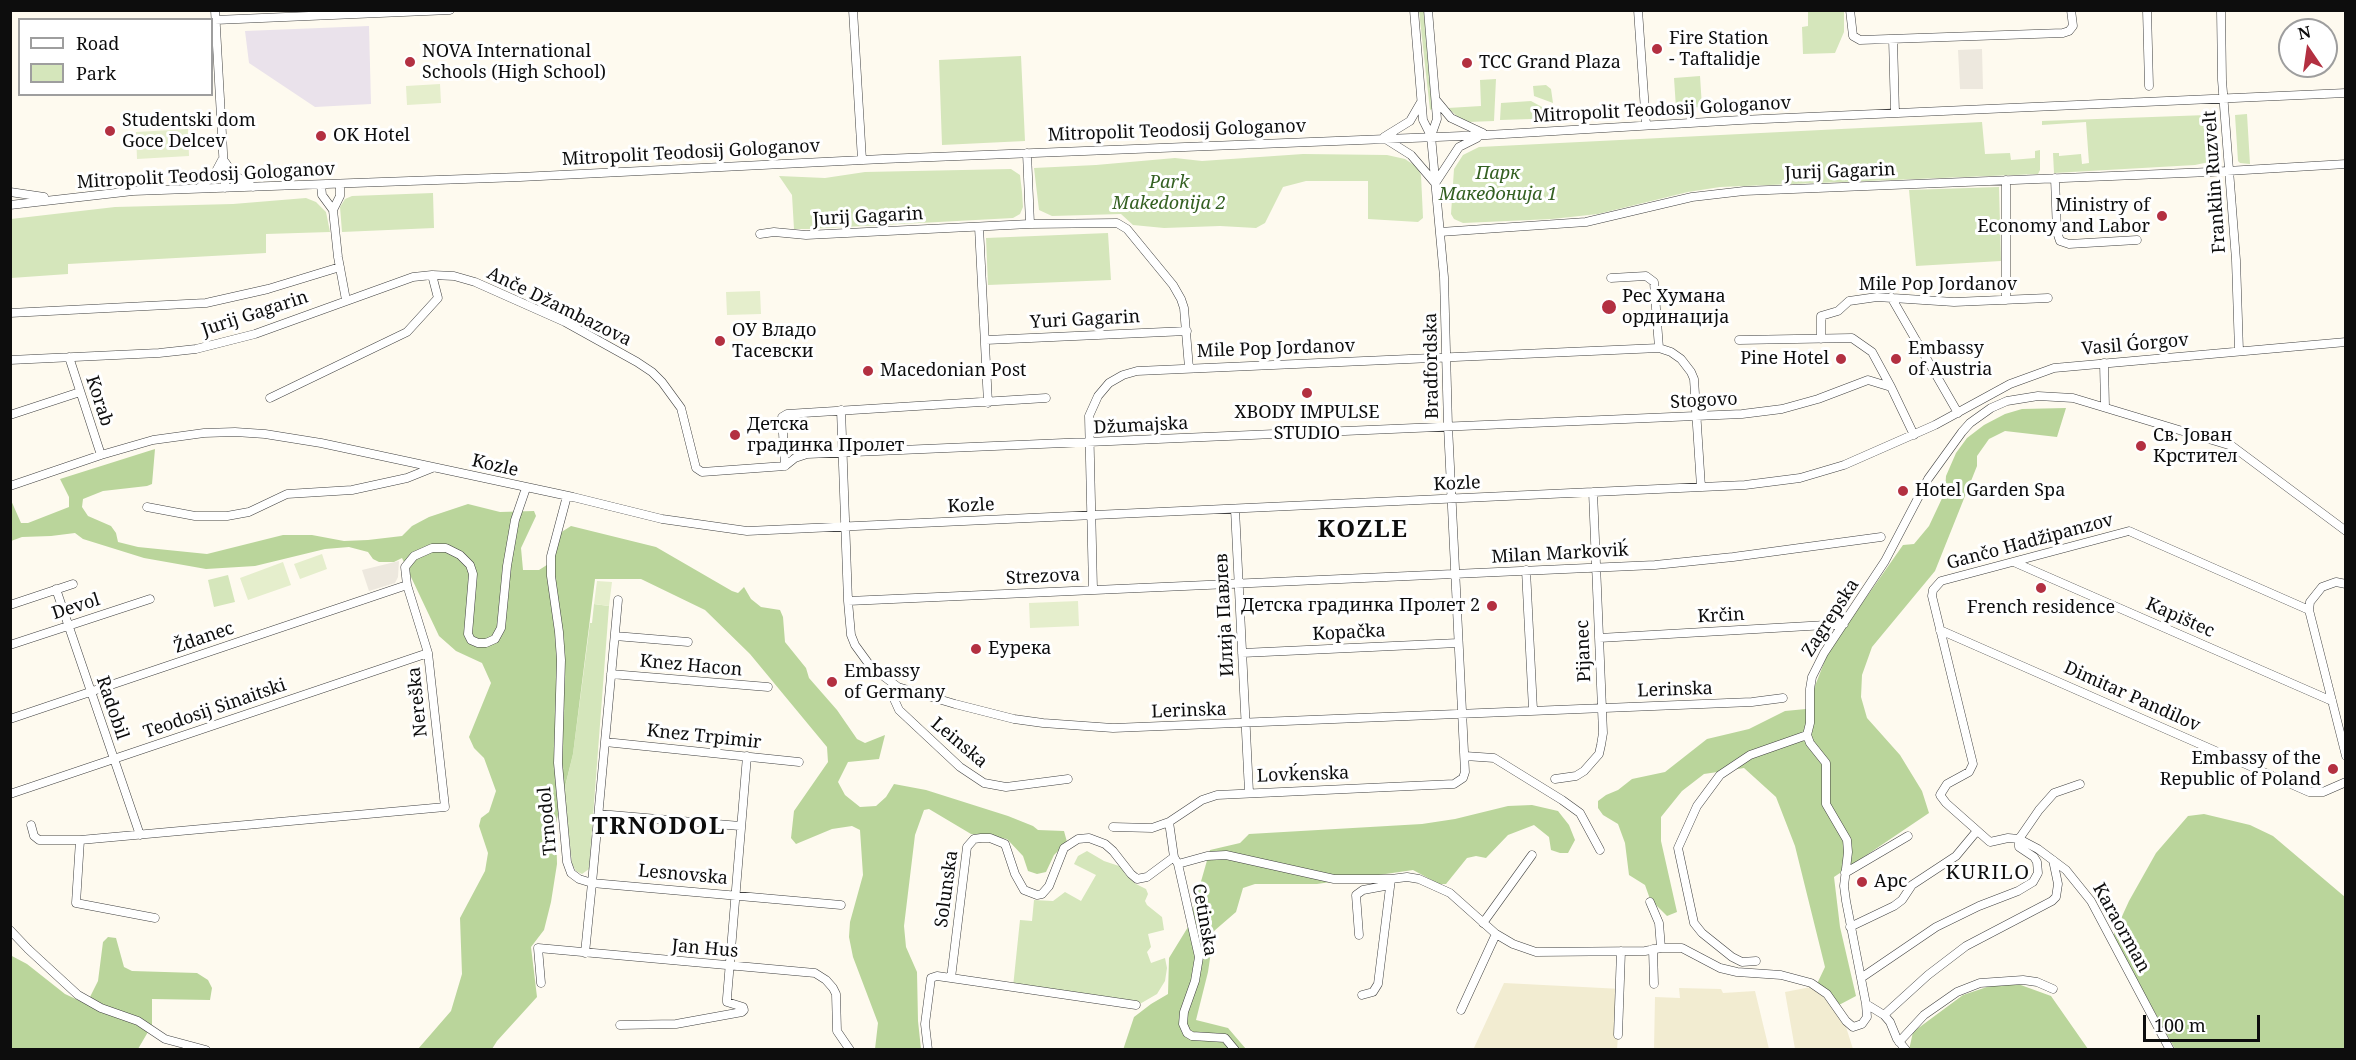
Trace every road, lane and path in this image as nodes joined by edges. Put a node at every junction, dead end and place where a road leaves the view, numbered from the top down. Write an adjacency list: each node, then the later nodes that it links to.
1 (215, 10): 12 (street)
2 (450, 10): 11 (street)
3 (853, 10): 26 (street)
4 (1414, 10): 18 (street)
5 (1428, 10): 16 (street)
6 (1638, 10): 20 (street)
7 (1850, 10): 13 (street)
8 (2071, 10): 13 (street)
9 (2147, 10): 14 (street)
10 (2221, 10): 17 (street, Franklin Ruzvelt)
11 (290, 14): 12 (street)
12 (215, 20): 25 (street)
13 (1893, 39): 19 (street)
14 (2149, 86)
15 (2346, 93): 17 (street, Mitropolit Teodosij Gologanov)
16 (1436, 100): 21 (street); 22 (street)
17 (2224, 100): 19 (street, Mitropolit Teodosij Gologanov); 28 (street, Franklin Ruzvelt)
18 (1422, 102): 22 (street); 23 (street)
19 (1895, 113): 20 (street, Mitropolit Teodosij Gologanov)
20 (1646, 126): 21 (street, Mitropolit Teodosij Gologanov)
21 (1487, 135): 22 (street, Mitropolit Teodosij Gologanov); 31 (street)
22 (1431, 136): 23 (street, Mitropolit Teodosij Gologanov); 31 (street)
23 (1383, 138): 24 (street, Mitropolit Teodosij Gologanov); 31 (street)
24 (1027, 153): 26 (street, Mitropolit Teodosij Gologanov); 41 (street)
25 (223, 157): 34 (street); 35 (street); 36 (street)
26 (862, 160): 32 (street, Mitropolit Teodosij Gologanov)
27 (2346, 164): 28 (street, Jurij Gagarin)
28 (2228, 171): 29 (street, Jurij Gagarin); 60 (street, Franklin Ruzvelt)
29 (2055, 178): 30 (street, Jurij Gagarin); 45 (street)
30 (2006, 180): 43 (street, Jurij Gagarin); 52 (street)
31 (1435, 183): 43 (street, Bradfordska)
32 (340, 184): 33 (street, Mitropolit Teodosij Gologanov); 40 (street)
33 (321, 185): 35 (street, Mitropolit Teodosij Gologanov); 40 (street)
34 (225, 188): 35 (street, Mitropolit Teodosij Gologanov); 36 (street, Mitropolit Teodosij Gologanov)
35 (255, 188)
36 (193, 189): 38 (street, Mitropolit Teodosij Gologanov)
37 (10, 192): 38 (street)
38 (57, 199): 39 (street, Mitropolit Teodosij Gologanov)
39 (10, 205)
40 (333, 210): 46 (street)
41 (1030, 224): 42 (street, Jurij Gagarin); 54 (street, Jurij Gagarin)
42 (979, 227): 44 (street, Jurij Gagarin); 56 (street)
43 (1440, 232): 62 (street, Bradfordska)
44 (759, 234)
45 (2138, 240)
46 (340, 267): 51 (street); 53 (street, Jurij Gagarin)
47 (432, 274): 51 (street, Jurij Gagarin); 68 (street); 82 (street, Anče Džambazova)
48 (1611, 278): 59 (street)
49 (1891, 297): 52 (street, Mile Pop Jordanov); 55 (street, Mile Pop Jordanov); 73 (street)
50 (2048, 298): 52 (street, Mile Pop Jordanov)
51 (346, 300): 61 (street, Jurij Gagarin)
52 (2006, 300)
53 (10, 313)
54 (1187, 331): 56 (street, Yuri Gagarin); 65 (street, Jurij Gagarin)
55 (1821, 339): 57 (street); 66 (street)
56 (986, 340): 70 (street)
57 (1739, 340)
58 (2346, 342): 60 (street, Vasil Ǵorgov)
59 (1659, 348): 62 (street, Mile Pop Jordanov); 75 (street)
60 (2240, 351): 64 (street, Vasil Ǵorgov)
61 (69, 357): 63 (street, Jurij Gagarin); 67 (street, Korab)
62 (1447, 357): 65 (street, Mile Pop Jordanov); 77 (street, Bradfordska)
63 (10, 360)
64 (2104, 363): 71 (street); 73 (street, Vasil Ǵorgov)
65 (1190, 368): 79 (street, Mile Pop Jordanov)
66 (1892, 387): 75 (street, Stogovo); 78 (street)
67 (80, 392): 74 (street); 81 (street, Korab)
68 (270, 398)
69 (1046, 398): 70 (street)
70 (988, 403): 72 (street)
71 (2105, 407): 94 (street, Zagrepska); 111 (street, Zagrepska)
72 (841, 410): 80 (street, Lerinska); 82 (street)
73 (1958, 413): 76 (street, Vasil Ǵorgov)
74 (10, 416)
75 (1698, 416): 77 (street, Stogovo); 85 (street)
76 (1939, 423): 78 (street, Kozle)
77 (1448, 426): 79 (street, Džumajska); 89 (street, Bradfordska)
78 (1914, 435): 85 (street, Kozle)
79 (1088, 443): 80 (street, Džumajska); 92 (street, Mile Pop Jordanov)
80 (841, 453): 82 (street, Džumajska); 93 (street, Lerinska)
81 (101, 455): 83 (street, Kozle); 84 (street, Kozle)
82 (785, 466)
83 (434, 468): 86 (street, Kozle); 90 (street)
84 (10, 486)
85 (1701, 487): 87 (street, Kozle)
86 (526, 488): 88 (street, Kozle); 103 (street, Nereška)
87 (1593, 492): 89 (street, Kozle); 97 (street, Pijanec)
88 (567, 496): 93 (street, Kozle); 161 (street, Trnodol)
89 (1452, 499): 91 (street, Kozle); 99 (street, Lovḱenska)
90 (147, 507)
91 (1234, 509): 92 (street, Kozle); 100 (street, Илија Павлев)
92 (1091, 515): 93 (street, Kozle); 105 (street, Mile Pop Jordanov)
93 (845, 527): 108 (street, Lerinska)
94 (2346, 533)
95 (1881, 537): 97 (street, Milan Markoviḱ)
96 (2016, 563): 110 (street, Gančo Hadžipanzov); 113 (street, Gančo Hadžipanzov); 126 (street, Kapištec)
97 (1595, 567): 98 (street, Milan Markoviḱ); 115 (street, Pijanec)
98 (1526, 570): 99 (street, Milan Markoviḱ); 128 (street)
99 (1457, 574): 100 (street, Milan Markoviḱ); 117 (street, Lovḱenska)
100 (1238, 583): 105 (street, Strezova); 120 (street, Илија Павлев)
101 (73, 584): 104 (street, Devol)
102 (2346, 584): 110 (street)
103 (407, 585): 119 (street, Nereška); 124 (street, Ždanec)
104 (56, 589): 109 (street, Devol); 112 (street, Radobil)
105 (1093, 590): 108 (street, Strezova)
106 (150, 599): 112 (street, Devol)
107 (618, 600): 114 (street)
108 (848, 601): 123 (street, Lerinska)
109 (10, 605)
110 (2309, 610): 126 (street)
111 (1844, 624): 115 (street, Krčin); 132 (street, Zagrepska)
112 (68, 625): 118 (street, Devol); 124 (street, Radobil)
113 (1940, 630): 141 (street, Dimitar Pandilov); 150 (street)
114 (615, 636): 116 (street); 121 (street)
115 (1599, 638): 127 (street, Pijanec)
116 (688, 642)
117 (1458, 643): 120 (street, Kopačka); 129 (street, Lovḱenska)
118 (10, 645)
119 (428, 653): 137 (street, Teodosij Sinaitski); 151 (street, Nereška)
120 (1242, 654): 131 (street, Илија Павлев)
121 (611, 674): 122 (street, Knez Hacon); 133 (street)
122 (768, 687)
123 (898, 687): 131 (street, Lerinska); 139 (street, Leinska)
124 (91, 691): 130 (street, Ždanec); 137 (street, Radobil)
125 (1783, 698): 127 (street, Lerinska)
126 (2332, 701): 136 (street)
127 (1602, 707): 128 (street, Lerinska); 140 (street, Pijanec)
128 (1533, 710): 129 (street, Lerinska)
129 (1462, 713): 131 (street, Lerinska); 135 (street, Lovḱenska)
130 (10, 719)
131 (1246, 724): 143 (street, Илија Павлев)
132 (1807, 735): 159 (street); 174 (street)
133 (605, 742): 134 (street, Knez Trpimir); 145 (street)
134 (747, 756): 138 (street, Knez Trpimir); 148 (street)
135 (1465, 756): 143 (street, Lovḱenska); 155 (street)
136 (2346, 756)
137 (114, 759): 144 (street, Teodosij Sinaitski); 151 (street, Radobil)
138 (799, 762)
139 (1068, 779)
140 (1555, 779)
141 (2346, 782)
142 (2080, 784): 153 (street)
143 (1249, 792): 147 (street, Lovḱenska)
144 (10, 794)
145 (599, 814): 148 (street); 161 (street)
146 (31, 825): 154 (street, Nereška)
147 (1164, 825): 149 (street); 158 (street)
148 (740, 826): 162 (street)
149 (1113, 827)
150 (1976, 832): 153 (street); 167 (street)
151 (140, 835): 154 (street, Nereška)
152 (1908, 836): 159 (street)
153 (2019, 839): 157 (street, Karaorman); 177 (street)
154 (80, 840): 165 (street)
155 (1600, 850)
156 (1532, 855): 166 (street)
157 (2053, 860): 185 (street); 194 (street, Karaorman)
158 (1176, 861): 160 (street); 176 (street, Solunska); 192 (street, Cetinska)
159 (1845, 873): 167 (street)
160 (1391, 882): 166 (street); 170 (street); 181 (street)
161 (592, 883): 162 (street, Lesnovska); 173 (street)
162 (735, 895): 164 (street, Lesnovska); 175 (street)
163 (1650, 902): 171 (street)
164 (841, 905)
165 (155, 918)
166 (1483, 923): 169 (street)
167 (1850, 927): 177 (street)
168 (10, 930): 190 (street)
169 (1496, 934): 172 (street); 184 (street)
170 (1359, 935)
171 (1657, 949): 172 (street); 179 (street); 182 (street)
172 (1621, 951): 187 (street)
173 (585, 953): 175 (street, Jan Hus); 178 (street, Jan Hus)
174 (1756, 961)
175 (729, 966): 186 (street); 189 (street, Jan Hus)
176 (951, 978): 183 (street); 191 (street)
177 (1861, 978): 182 (street)
178 (541, 983)
179 (1654, 984)
180 (2053, 989): 188 (street)
181 (1362, 995)
182 (1866, 1004): 185 (street)
183 (1136, 1005)
184 (1461, 1010)
185 (1884, 1015): 188 (street)
186 (620, 1025)
187 (1617, 1035)
188 (1899, 1042): 193 (street)
189 (847, 1048)
190 (206, 1050)
191 (928, 1050)
192 (1235, 1050)
193 (1906, 1050)
194 (2169, 1050)

